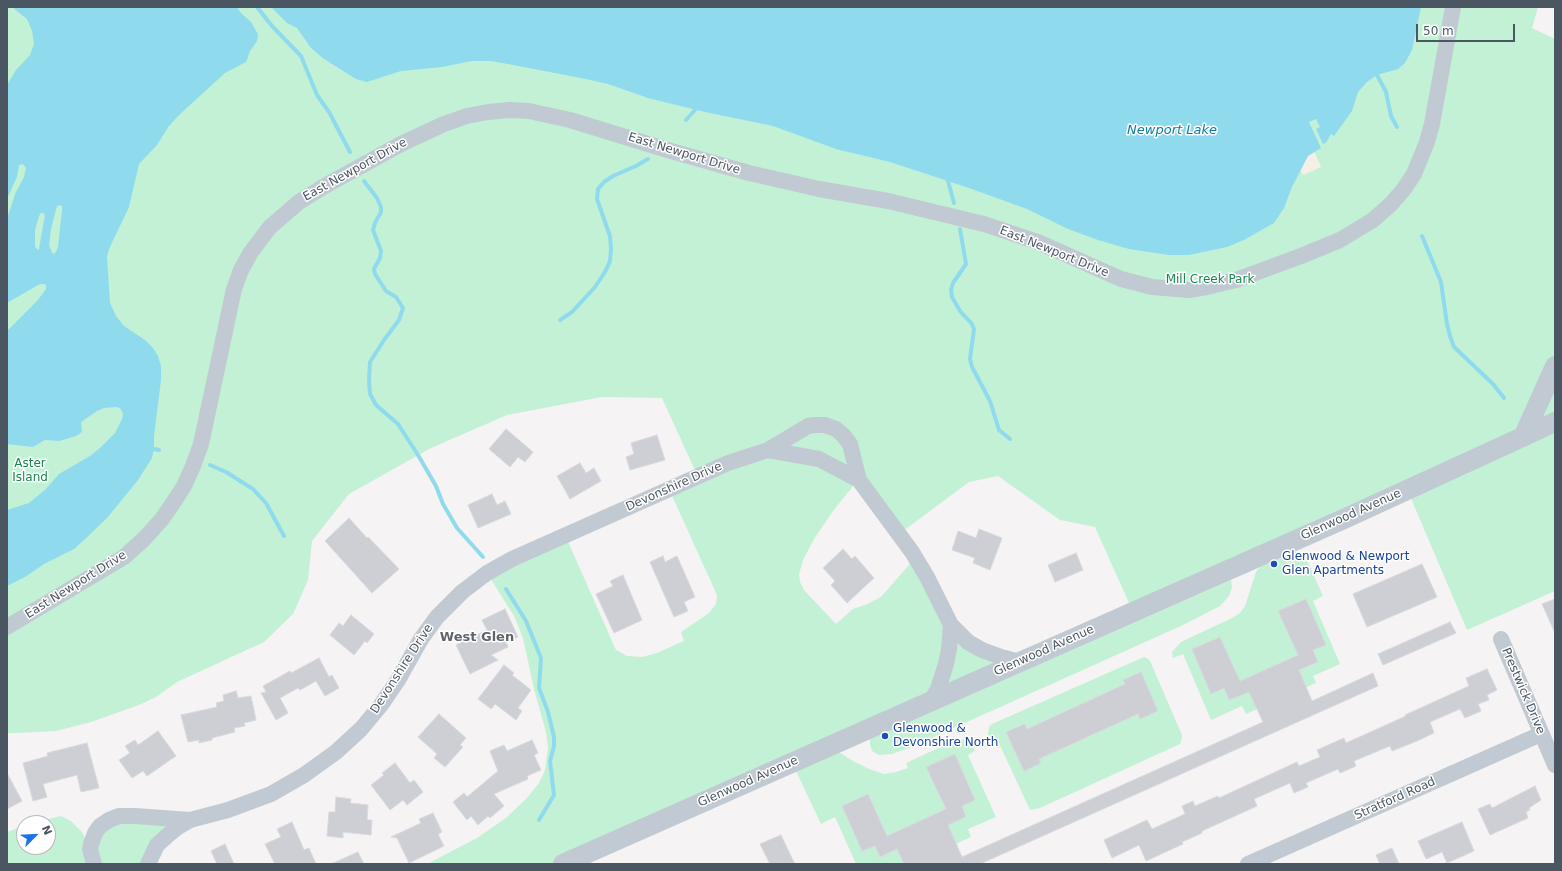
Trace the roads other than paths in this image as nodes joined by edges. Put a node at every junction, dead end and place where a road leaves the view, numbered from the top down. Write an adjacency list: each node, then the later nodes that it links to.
1 (1453, 7): 8 (street, East Newport Drive)
2 (1555, 366): 4 (street)
3 (1555, 422): 4 (street, Glenwood Avenue)
4 (1524, 435): 10 (street, Glenwood Avenue)
5 (768, 450): 6 (street, Devonshire Drive); 6 (street, Devonshire Drive); 14 (street, Devonshire Drive)
6 (858, 480): 7 (street, Devonshire Drive)
7 (950, 625): 10 (street, Devonshire Drive); 11 (street, Devonshire Drive)
8 (7, 627)
9 (1500, 639): 12 (street, Prestwick Drive)
10 (1020, 662): 11 (street, Glenwood Avenue)
11 (931, 701): 17 (street, Glenwood Avenue)
12 (1541, 734): 13 (street, Prestwick Drive); 18 (street, Stratford Road)
13 (1555, 765)
14 (190, 820): 15 (street, Devonshire Drive); 16 (street, Devonshire Drive)
15 (94, 864)
16 (148, 864)
17 (563, 864)
18 (1248, 864)

